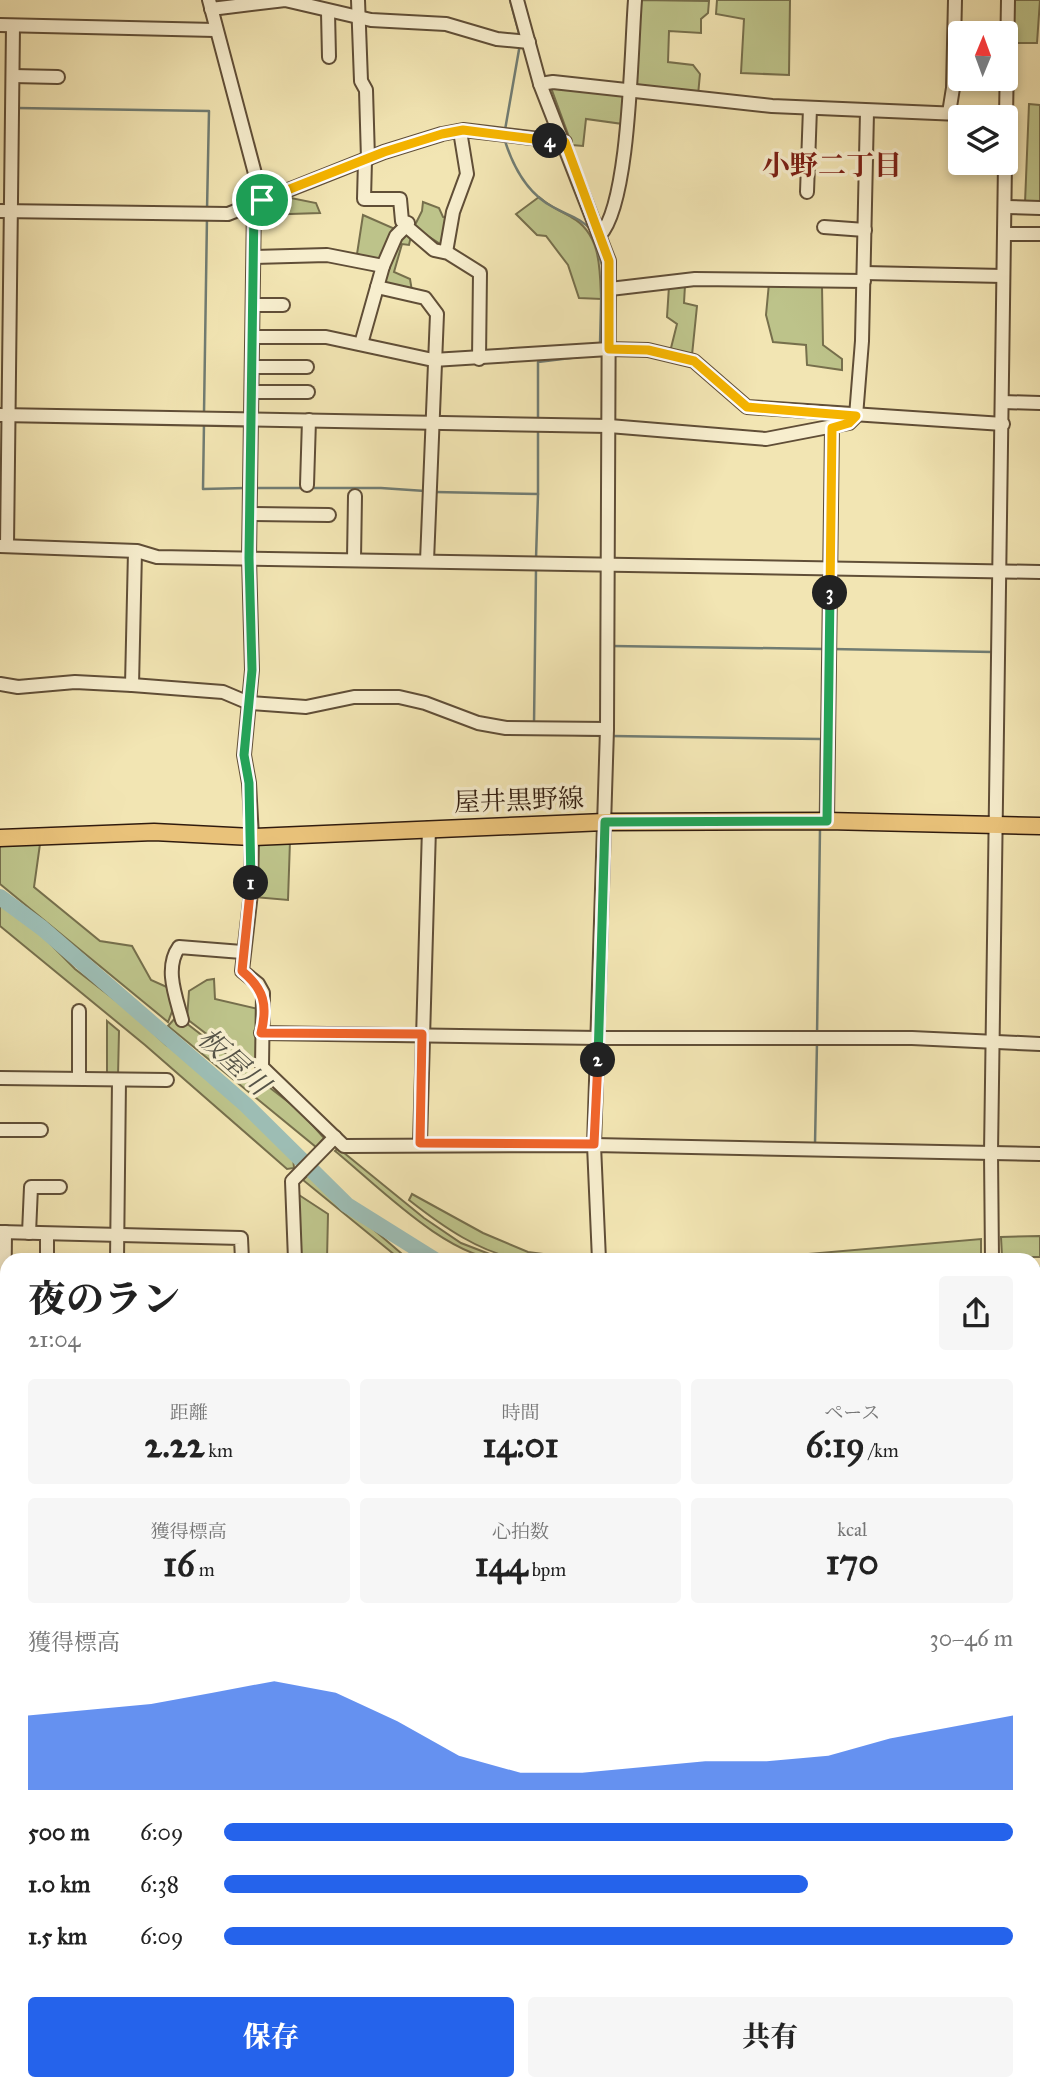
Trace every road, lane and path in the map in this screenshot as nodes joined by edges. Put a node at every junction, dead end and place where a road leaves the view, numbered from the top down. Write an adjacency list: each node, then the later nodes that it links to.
1 (285, 0): 7 (street); 8 (street)
2 (358, 0): 9 (street)
3 (517, 0): 12 (street)
4 (635, 0): 17 (street)
5 (954, 0): 18 (street)
6 (1008, 0): 19 (street)
7 (210, 5): 11 (street)
8 (328, 12): 9 (street); 13 (street)
9 (358, 18): 12 (street); 25 (street)
10 (7, 25): 11 (street); 14 (street)
11 (215, 30): 28 (street)
12 (529, 42): 16 (street)
13 (329, 57)
14 (13, 76): 15 (street); 31 (street)
15 (58, 77)
16 (540, 84): 17 (street); 24 (street)
17 (628, 91): 20 (street); 37 (street)
18 (950, 105)
19 (1006, 105)
20 (810, 108): 21 (street); 27 (street)
21 (867, 112): 22 (street); 34 (street)
22 (948, 113)
23 (460, 131): 24 (street); 25 (street); 38 (street)
24 (565, 142): 37 (street)
25 (366, 160): 28 (street); 32 (street)
26 (1005, 175): 29 (street)
27 (807, 192)
28 (258, 203): 31 (street); 39 (street)
29 (1005, 207): 30 (street); 35 (street)
30 (1040, 208)
31 (6, 211): 58 (street)
32 (406, 226): 38 (street); 40 (street)
33 (824, 227): 34 (street)
34 (864, 230): 42 (street)
35 (1004, 234): 36 (street); 41 (street)
36 (1040, 234)
37 (600, 236): 44 (street)
38 (446, 252): 50 (street)
39 (254, 257): 40 (street); 46 (street)
40 (383, 266): 43 (street)
41 (1003, 276): 42 (street); 56 (street)
42 (864, 277): 44 (street); 59 (street)
43 (377, 287): 48 (street); 51 (street)
44 (610, 289): 49 (street)
45 (283, 304): 46 (street)
46 (253, 305): 47 (street)
47 (253, 337): 48 (street); 53 (street)
48 (361, 344): 51 (street)
49 (609, 349): 50 (street); 59 (street); 64 (street)
50 (479, 359): 51 (street)
51 (433, 360): 62 (street)
52 (307, 367): 53 (street)
53 (253, 368): 54 (street)
54 (253, 392): 55 (street); 60 (street)
55 (309, 392)
56 (1002, 402): 57 (street); 63 (street)
57 (1040, 403)
58 (4, 415): 60 (street); 70 (street)
59 (856, 416): 63 (street); 65 (street)
60 (252, 419): 61 (street); 68 (street)
61 (309, 420): 62 (street); 66 (street)
62 (432, 422): 64 (street); 74 (street)
63 (1003, 424): 77 (street)
64 (609, 426): 65 (street); 75 (street)
65 (832, 428): 76 (street)
66 (307, 485)
67 (355, 496): 73 (street)
68 (250, 514): 69 (street); 72 (street)
69 (329, 515)
70 (3, 546): 71 (street)
71 (135, 551): 72 (street); 80 (street)
72 (249, 558): 73 (street); 81 (street)
73 (354, 559): 74 (street)
74 (427, 561): 75 (street)
75 (606, 566): 76 (street); 82 (street)
76 (831, 567): 77 (street); 83 (street)
77 (1001, 571): 78 (street); 85 (street)
78 (1040, 572)
79 (0, 684): 80 (street)
80 (132, 685): 81 (street)
81 (250, 703): 82 (street); 88 (street)
82 (607, 730): 84 (street)
83 (827, 821): 84 (main road, 屋井黒野線); 85 (main road, 屋井黒野線)
84 (605, 822): 87 (main road, 屋井黒野線); 95 (street)
85 (997, 826): 86 (main road, 屋井黒野線); 96 (street)
86 (1040, 826)
87 (429, 828): 88 (main road, 屋井黒野線); 94 (street)
88 (251, 836): 89 (main road, 屋井黒野線); 90 (street)
89 (0, 838)
90 (242, 952): 92 (street); 93 (street)
91 (79, 1011): 99 (street)
92 (182, 1020)
93 (261, 1033): 94 (street); 104 (street)
94 (422, 1034): 95 (street); 105 (street)
95 (599, 1038): 96 (street); 106 (street)
96 (994, 1044): 97 (street); 107 (street)
97 (1040, 1044)
98 (0, 1077): 99 (street)
99 (79, 1078): 100 (street)
100 (119, 1080): 101 (street); 113 (street)
101 (167, 1080)
102 (0, 1130): 103 (street)
103 (41, 1130)
104 (333, 1140): 105 (street); 118 (street)
105 (420, 1143): 106 (street)
106 (594, 1144): 107 (street); 119 (street)
107 (991, 1153): 108 (street); 120 (street)
108 (1040, 1154)
109 (60, 1187): 111 (street)
110 (2, 1232): 111 (street); 114 (street)
111 (29, 1233): 112 (street)
112 (47, 1234): 113 (street); 115 (street)
113 (117, 1234): 116 (street); 117 (street)
114 (2, 1253)
115 (47, 1253)
116 (117, 1253)
117 (242, 1253)
118 (295, 1253)
119 (599, 1253)
120 (992, 1253)

